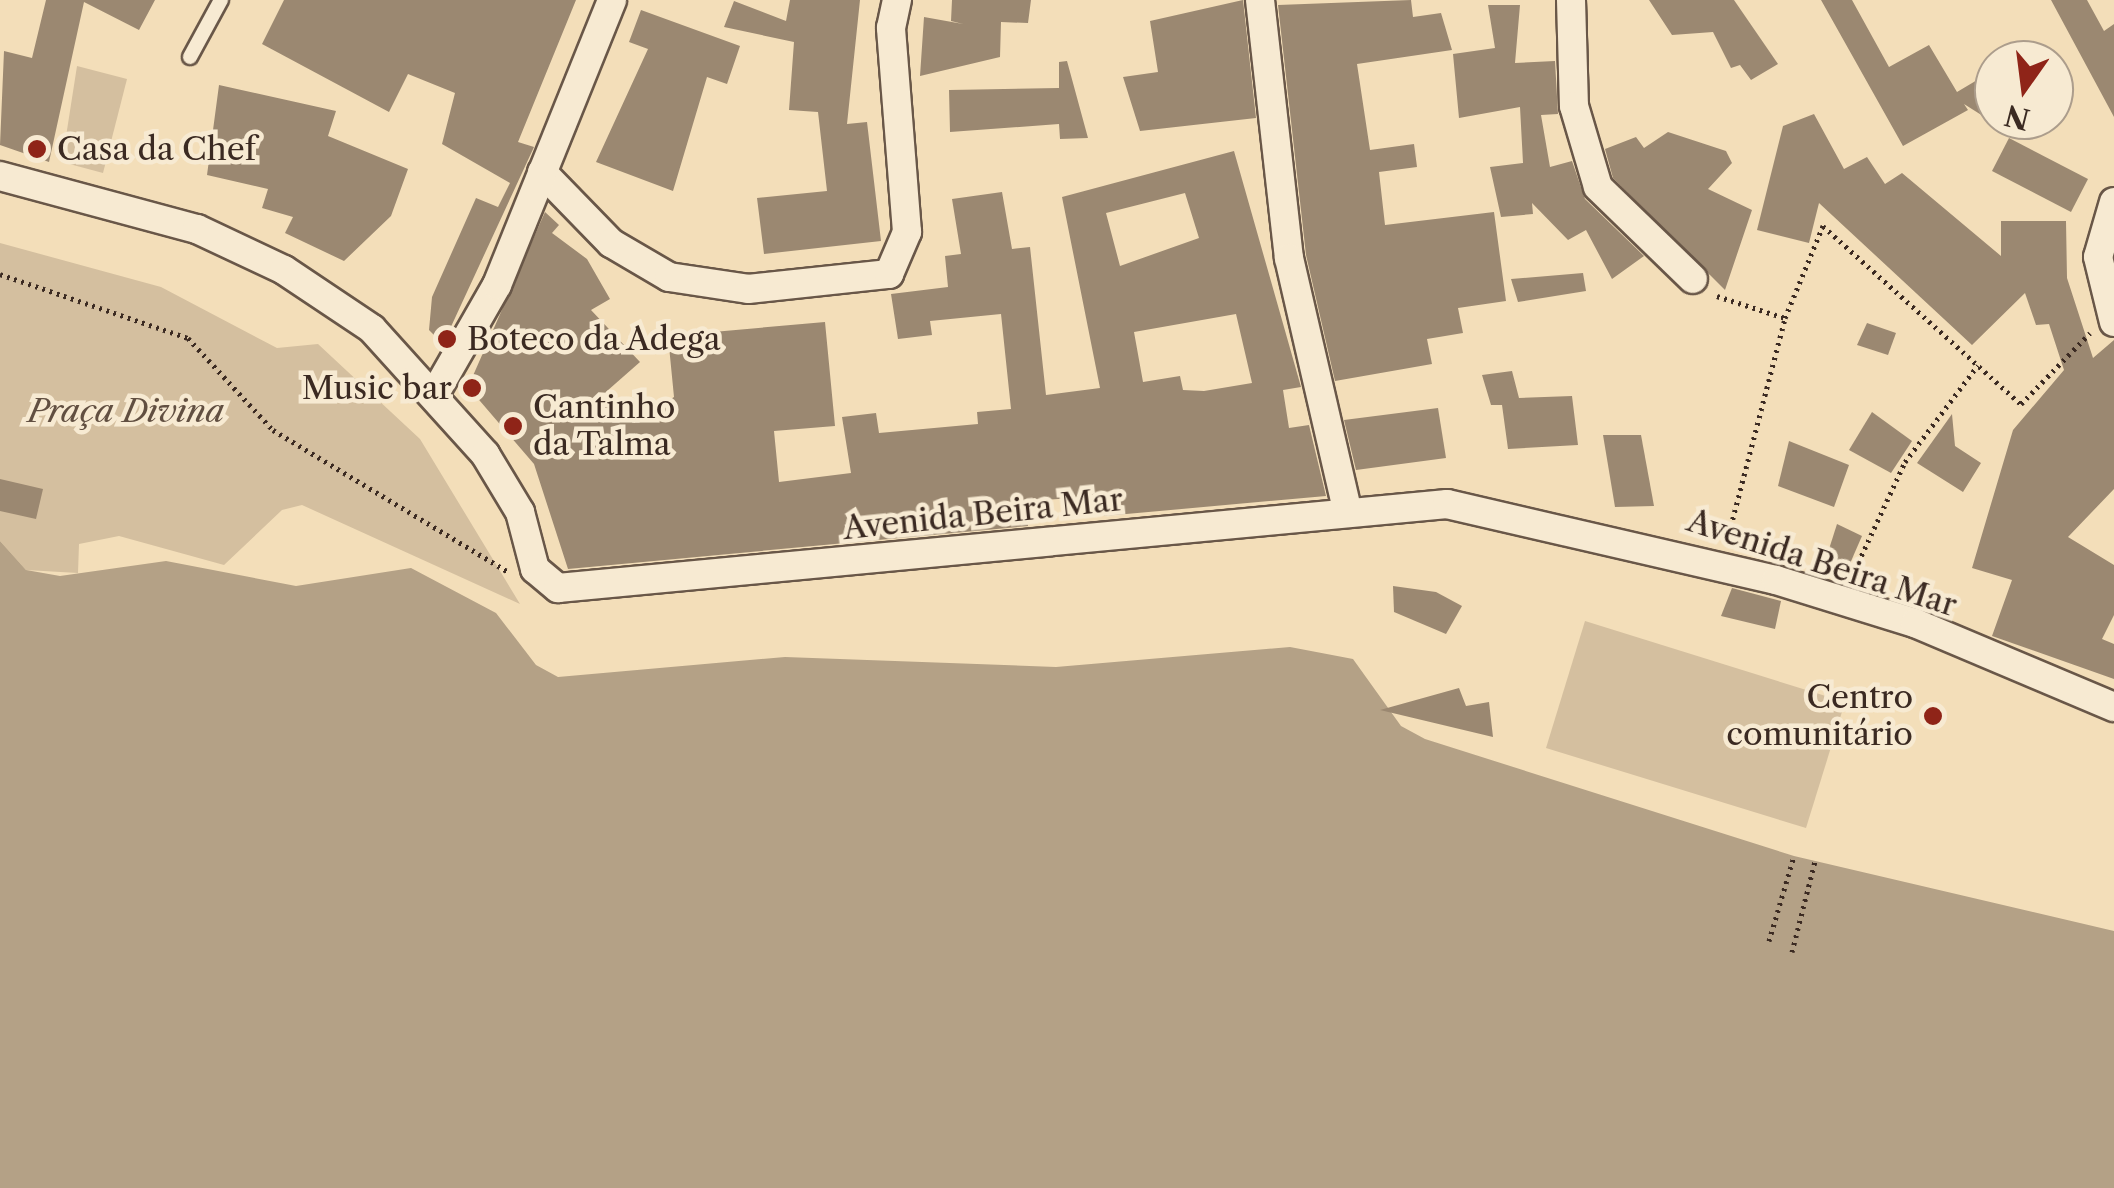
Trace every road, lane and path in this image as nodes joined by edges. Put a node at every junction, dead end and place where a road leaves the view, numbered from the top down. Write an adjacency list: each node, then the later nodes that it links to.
1 (221, 0): 6 (lane)
2 (612, 0): 7 (street)
3 (897, 0): 7 (street)
4 (1260, 0): 16 (street)
5 (1571, 0): 11 (street)
6 (190, 58)
7 (542, 172): 15 (street)
8 (0, 176): 15 (street)
9 (2114, 202): 12 (street)
10 (0, 274): 18 (path)
11 (1693, 280): 13 (path)
12 (2112, 317): 14 (path)
13 (1785, 318): 14 (path); 17 (path)
14 (1978, 366): 19 (path)
15 (434, 395): 18 (street)
16 (1347, 510): 17 (street, Avenida Beira Mar); 18 (street, Avenida Beira Mar)
17 (1722, 564): 19 (street, Avenida Beira Mar)
18 (544, 581)
19 (1842, 600): 20 (street, Avenida Beira Mar)
20 (2114, 707)
21 (1794, 856): 23 (path)
22 (1814, 861): 24 (path)
23 (1769, 942)
24 (1792, 952)

